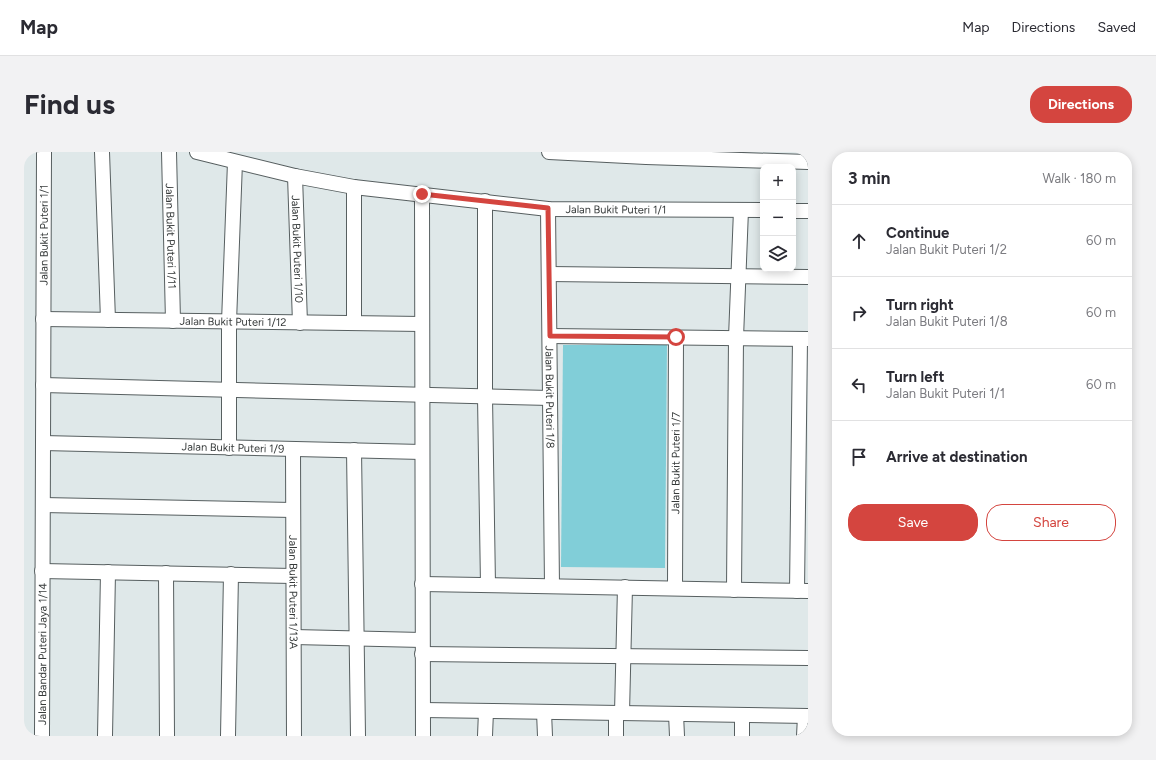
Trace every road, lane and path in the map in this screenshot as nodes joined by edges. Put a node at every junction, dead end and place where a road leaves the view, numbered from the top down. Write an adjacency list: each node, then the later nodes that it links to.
1 (44, 152): 20 (street, Jalan Bukit Puteri 1/1)
2 (102, 152): 21 (street)
3 (169, 152): 22 (street, Jalan Bukit Puteri 1/11)
4 (197, 152): 6 (street, Jalan Bukit Puteri 1/1)
5 (549, 152): 7 (street)
6 (236, 162): 8 (street, Jalan Bukit Puteri 1/1); 23 (street)
7 (808, 162)
8 (295, 176): 9 (street, Jalan Bukit Puteri 1/1); 24 (street, Jalan Bukit Puteri 1/10)
9 (354, 187): 10 (street, Jalan Bukit Puteri 1/1); 25 (street)
10 (422, 194): 11 (street, Jalan Bukit Puteri 1/1); 26 (street)
11 (485, 201): 12 (street, Jalan Bukit Puteri 1/1); 34 (street)
12 (548, 208): 13 (street, Jalan Bukit Puteri 1/1); 17 (street, Jalan Bukit Puteri 1/8)
13 (741, 210): 14 (street, Jalan Bukit Puteri 1/1); 18 (street)
14 (760, 210)
15 (796, 211): 16 (street)
16 (808, 212)
17 (549, 274): 18 (street); 27 (street, Jalan Bukit Puteri 1/8)
18 (738, 276): 19 (street); 29 (street)
19 (808, 277)
20 (43, 319): 21 (street, Jalan Bukit Puteri 1/12); 31 (street, Jalan Bukit Puteri 1/1)
21 (108, 320): 22 (street, Jalan Bukit Puteri 1/12)
22 (173, 321): 23 (street, Jalan Bukit Puteri 1/12)
23 (229, 322): 24 (street, Jalan Bukit Puteri 1/12); 32 (street)
24 (300, 322): 25 (street, Jalan Bukit Puteri 1/12)
25 (354, 324): 26 (street, Jalan Bukit Puteri 1/12)
26 (422, 324): 33 (street)
27 (550, 336): 28 (street); 35 (street, Jalan Bukit Puteri 1/8)
28 (676, 337): 29 (street); 55 (street, Jalan Bukit Puteri 1/7)
29 (736, 338): 30 (street); 56 (street)
30 (804, 339): 36 (street)
31 (43, 385): 32 (street); 37 (street, Jalan Bukit Puteri 1/1)
32 (229, 390): 33 (street); 38 (street)
33 (422, 395): 34 (street); 41 (street)
34 (485, 396): 35 (street); 52 (street)
35 (550, 398): 53 (street, Jalan Bukit Puteri 1/8)
36 (803, 403): 42 (street)
37 (43, 444): 38 (street, Jalan Bukit Puteri 1/9); 43 (street, Jalan Bandar Puteri Jaya 1/14)
38 (229, 448): 39 (street, Jalan Bukit Puteri 1/9)
39 (293, 449): 40 (street, Jalan Bukit Puteri 1/9); 44 (street, Jalan Bukit Puteri 1/13A)
40 (354, 450): 41 (street, Jalan Bukit Puteri 1/9); 59 (street)
41 (422, 452): 51 (street)
42 (803, 467): 45 (street)
43 (42, 505): 44 (street); 46 (street, Jalan Bandar Puteri Jaya 1/14)
44 (294, 510): 50 (street, Jalan Bukit Puteri 1/13A)
45 (803, 530): 57 (street)
46 (42, 571): 47 (street); 71 (street, Jalan Bandar Puteri Jaya 1/14)
47 (108, 572): 48 (street); 72 (street)
48 (166, 573): 49 (street); 73 (street)
49 (231, 574): 50 (street); 74 (street)
50 (294, 576): 58 (street, Jalan Bukit Puteri 1/13A)
51 (422, 584): 52 (street); 60 (street)
52 (488, 585): 53 (street)
53 (552, 586): 54 (street)
54 (625, 587): 55 (street); 62 (street)
55 (676, 588): 56 (street)
56 (734, 590): 57 (street)
57 (802, 591)
58 (294, 637): 59 (street); 75 (street, Jalan Bukit Puteri 1/13A)
59 (357, 639): 60 (street); 76 (street)
60 (422, 640): 61 (street)
61 (422, 654): 62 (street); 64 (street)
62 (624, 655): 63 (street); 67 (street)
63 (808, 658)
64 (423, 710): 65 (street); 77 (street)
65 (486, 711): 66 (street); 78 (street)
66 (544, 712): 67 (street); 79 (street)
67 (619, 713): 68 (street); 80 (street)
68 (676, 714): 69 (street); 81 (street)
69 (742, 716): 70 (street); 82 (street)
70 (806, 716): 83 (street)
71 (42, 736)
72 (105, 736)
73 (167, 736)
74 (228, 736)
75 (294, 736)
76 (358, 736)
77 (423, 736)
78 (486, 736)
79 (545, 736)
80 (616, 736)
81 (677, 736)
82 (742, 736)
83 (804, 736)

